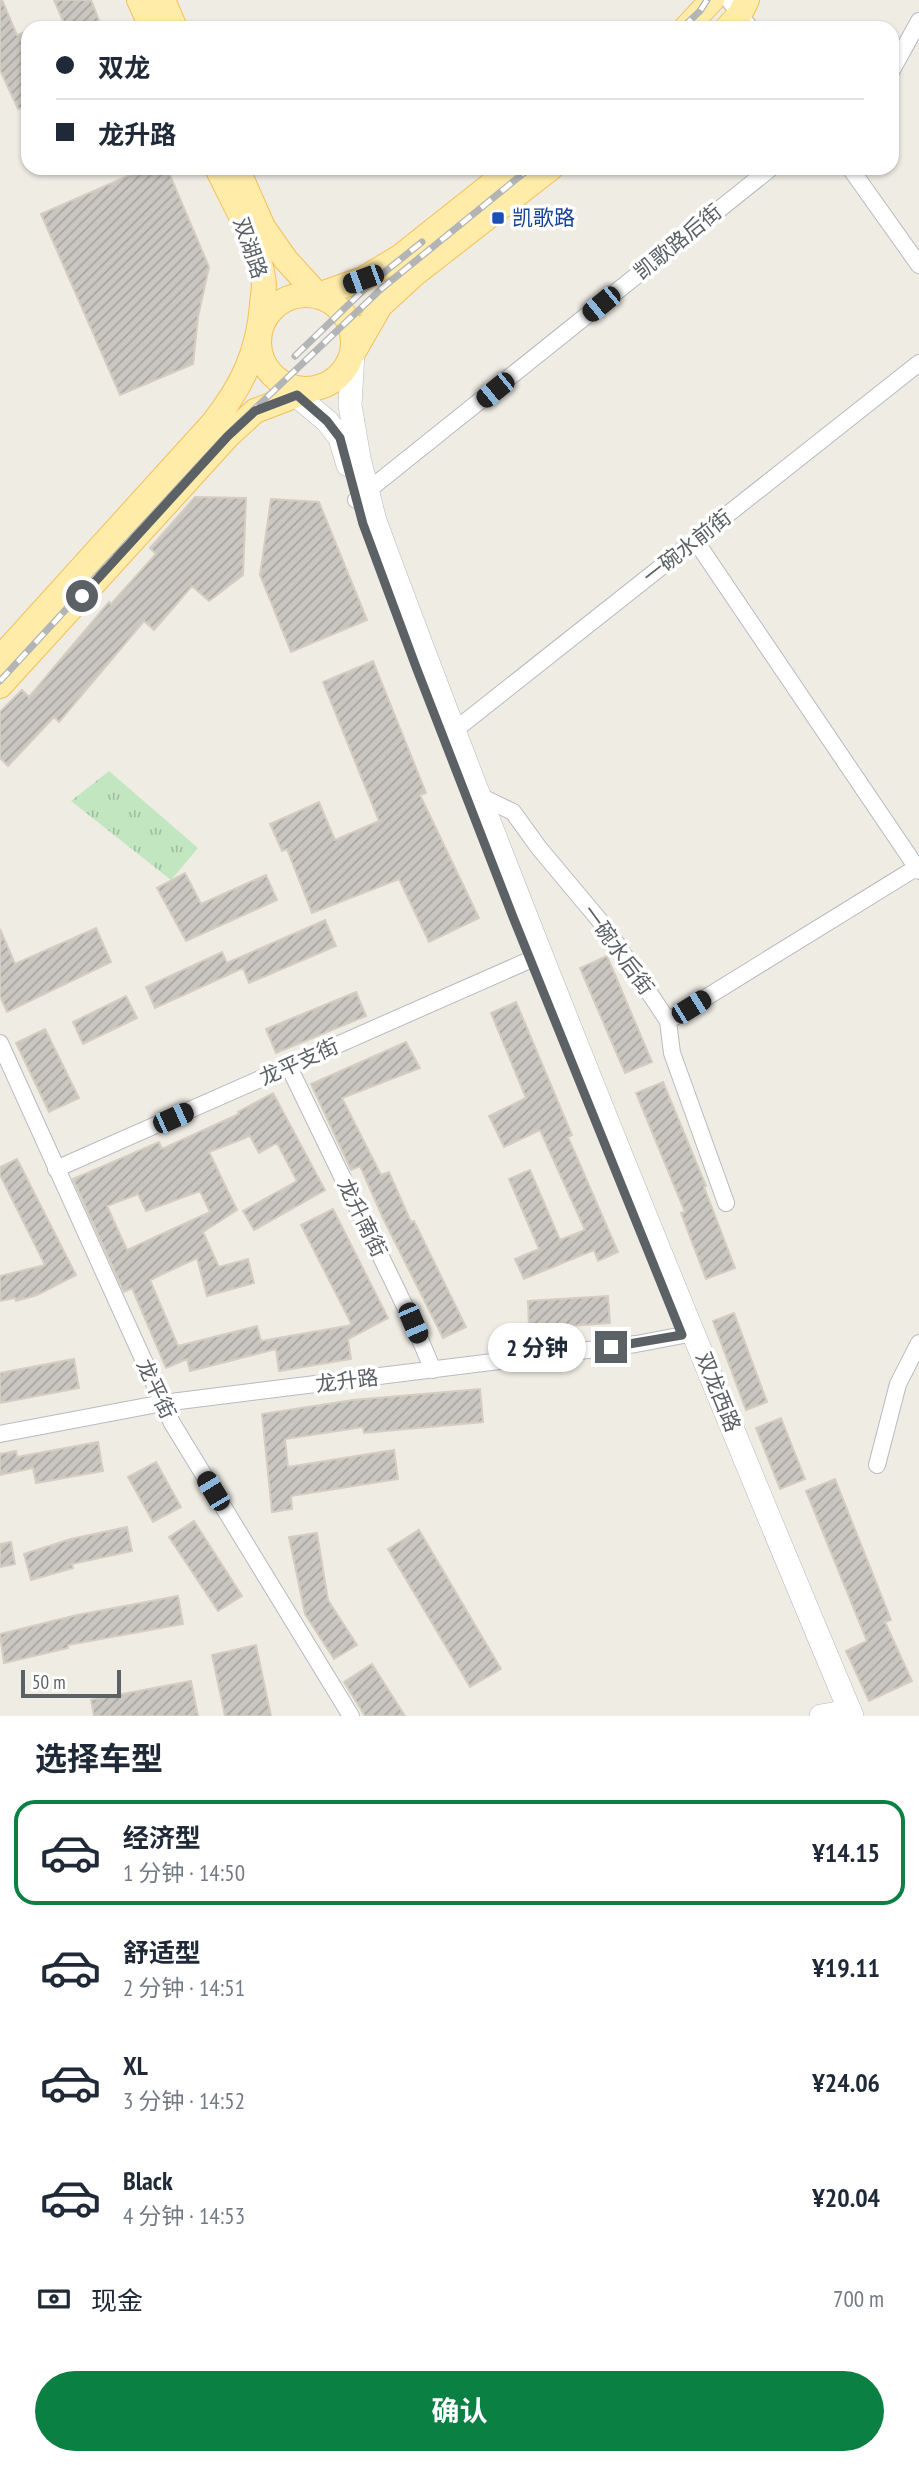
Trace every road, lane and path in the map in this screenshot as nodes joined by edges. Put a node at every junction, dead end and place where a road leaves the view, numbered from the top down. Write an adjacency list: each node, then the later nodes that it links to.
1 (139, 0): 5 (main road)
2 (163, 0): 6 (main road)
3 (712, 0): 7 (main road)
4 (919, 20): 8 (street)
5 (149, 21)
6 (173, 21)
7 (692, 21)
8 (899, 57)
9 (220, 175): 17 (main road, 双湖路)
10 (240, 175): 16 (main road, 双湖路)
11 (503, 175): 16 (main road)
12 (542, 175): 18 (main road)
13 (762, 175): 21 (street, 凯歌路后街)
14 (854, 175): 15 (street)
15 (919, 265)
16 (318, 295): 17 (main road); 18 (main road)
17 (260, 332): 20 (main road); 23 (main road)
18 (353, 353): 20 (main road); 21 (main road, 双龙西路)
19 (919, 363): 22 (street, 一碗水前街)
20 (297, 388): 21 (main road, 双龙西路); 24 (main road)
21 (362, 496): 25 (main road, 双龙西路); 28 (main road, 双龙西路)
22 (695, 540): 25 (street, 一碗水前街); 27 (street)
23 (0, 658)
24 (0, 686)
25 (455, 730): 26 (main road, 双龙西路)
26 (480, 796): 28 (main road, 双龙西路); 29 (street, 一碗水后街)
27 (918, 869): 29 (street)
28 (536, 958): 31 (street, 龙平支街); 34 (main road, 双龙西路)
29 (668, 1021): 33 (street)
30 (0, 1043): 32 (street, 龙平街)
31 (289, 1067): 32 (street, 龙平支街); 36 (street, 龙升南街)
32 (56, 1169): 37 (street, 龙平街)
33 (726, 1203)
34 (688, 1334): 36 (street, 龙升路); 40 (main road, 双龙西路)
35 (919, 1343): 39 (street)
36 (433, 1370): 37 (street, 龙升路)
37 (163, 1404): 38 (street, 龙升路); 41 (street, 龙平街)
38 (0, 1434)
39 (877, 1465)
40 (840, 1714)
41 (351, 1716)

